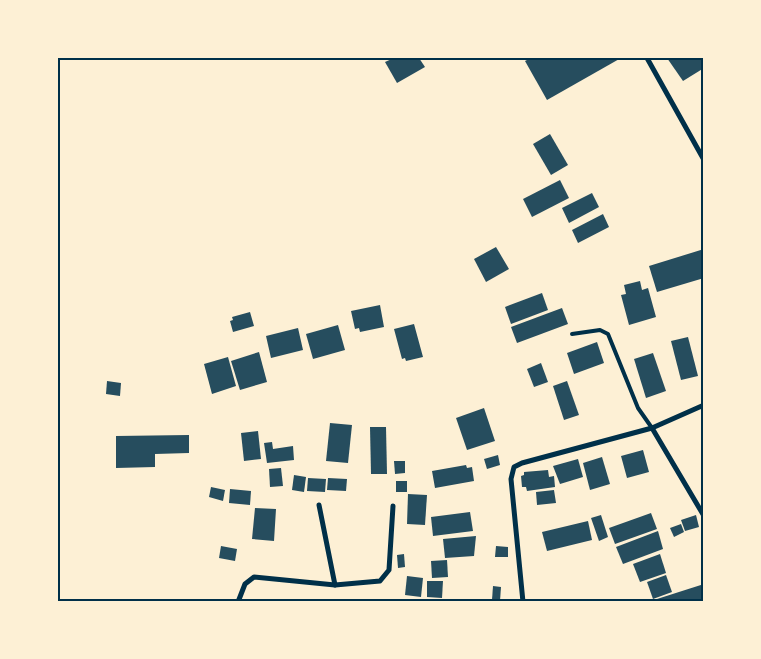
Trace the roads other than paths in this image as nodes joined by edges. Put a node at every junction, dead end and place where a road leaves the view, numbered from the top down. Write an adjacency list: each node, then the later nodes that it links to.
1 (647, 58): 2 (street)
2 (704, 160)
3 (572, 334): 5 (lane)
4 (704, 405): 5 (street)
5 (652, 428): 8 (street); 11 (street)
6 (318, 505): 9 (street)
7 (393, 506): 9 (street)
8 (704, 516)
9 (335, 585): 10 (street)
10 (238, 602)
11 (523, 602)

